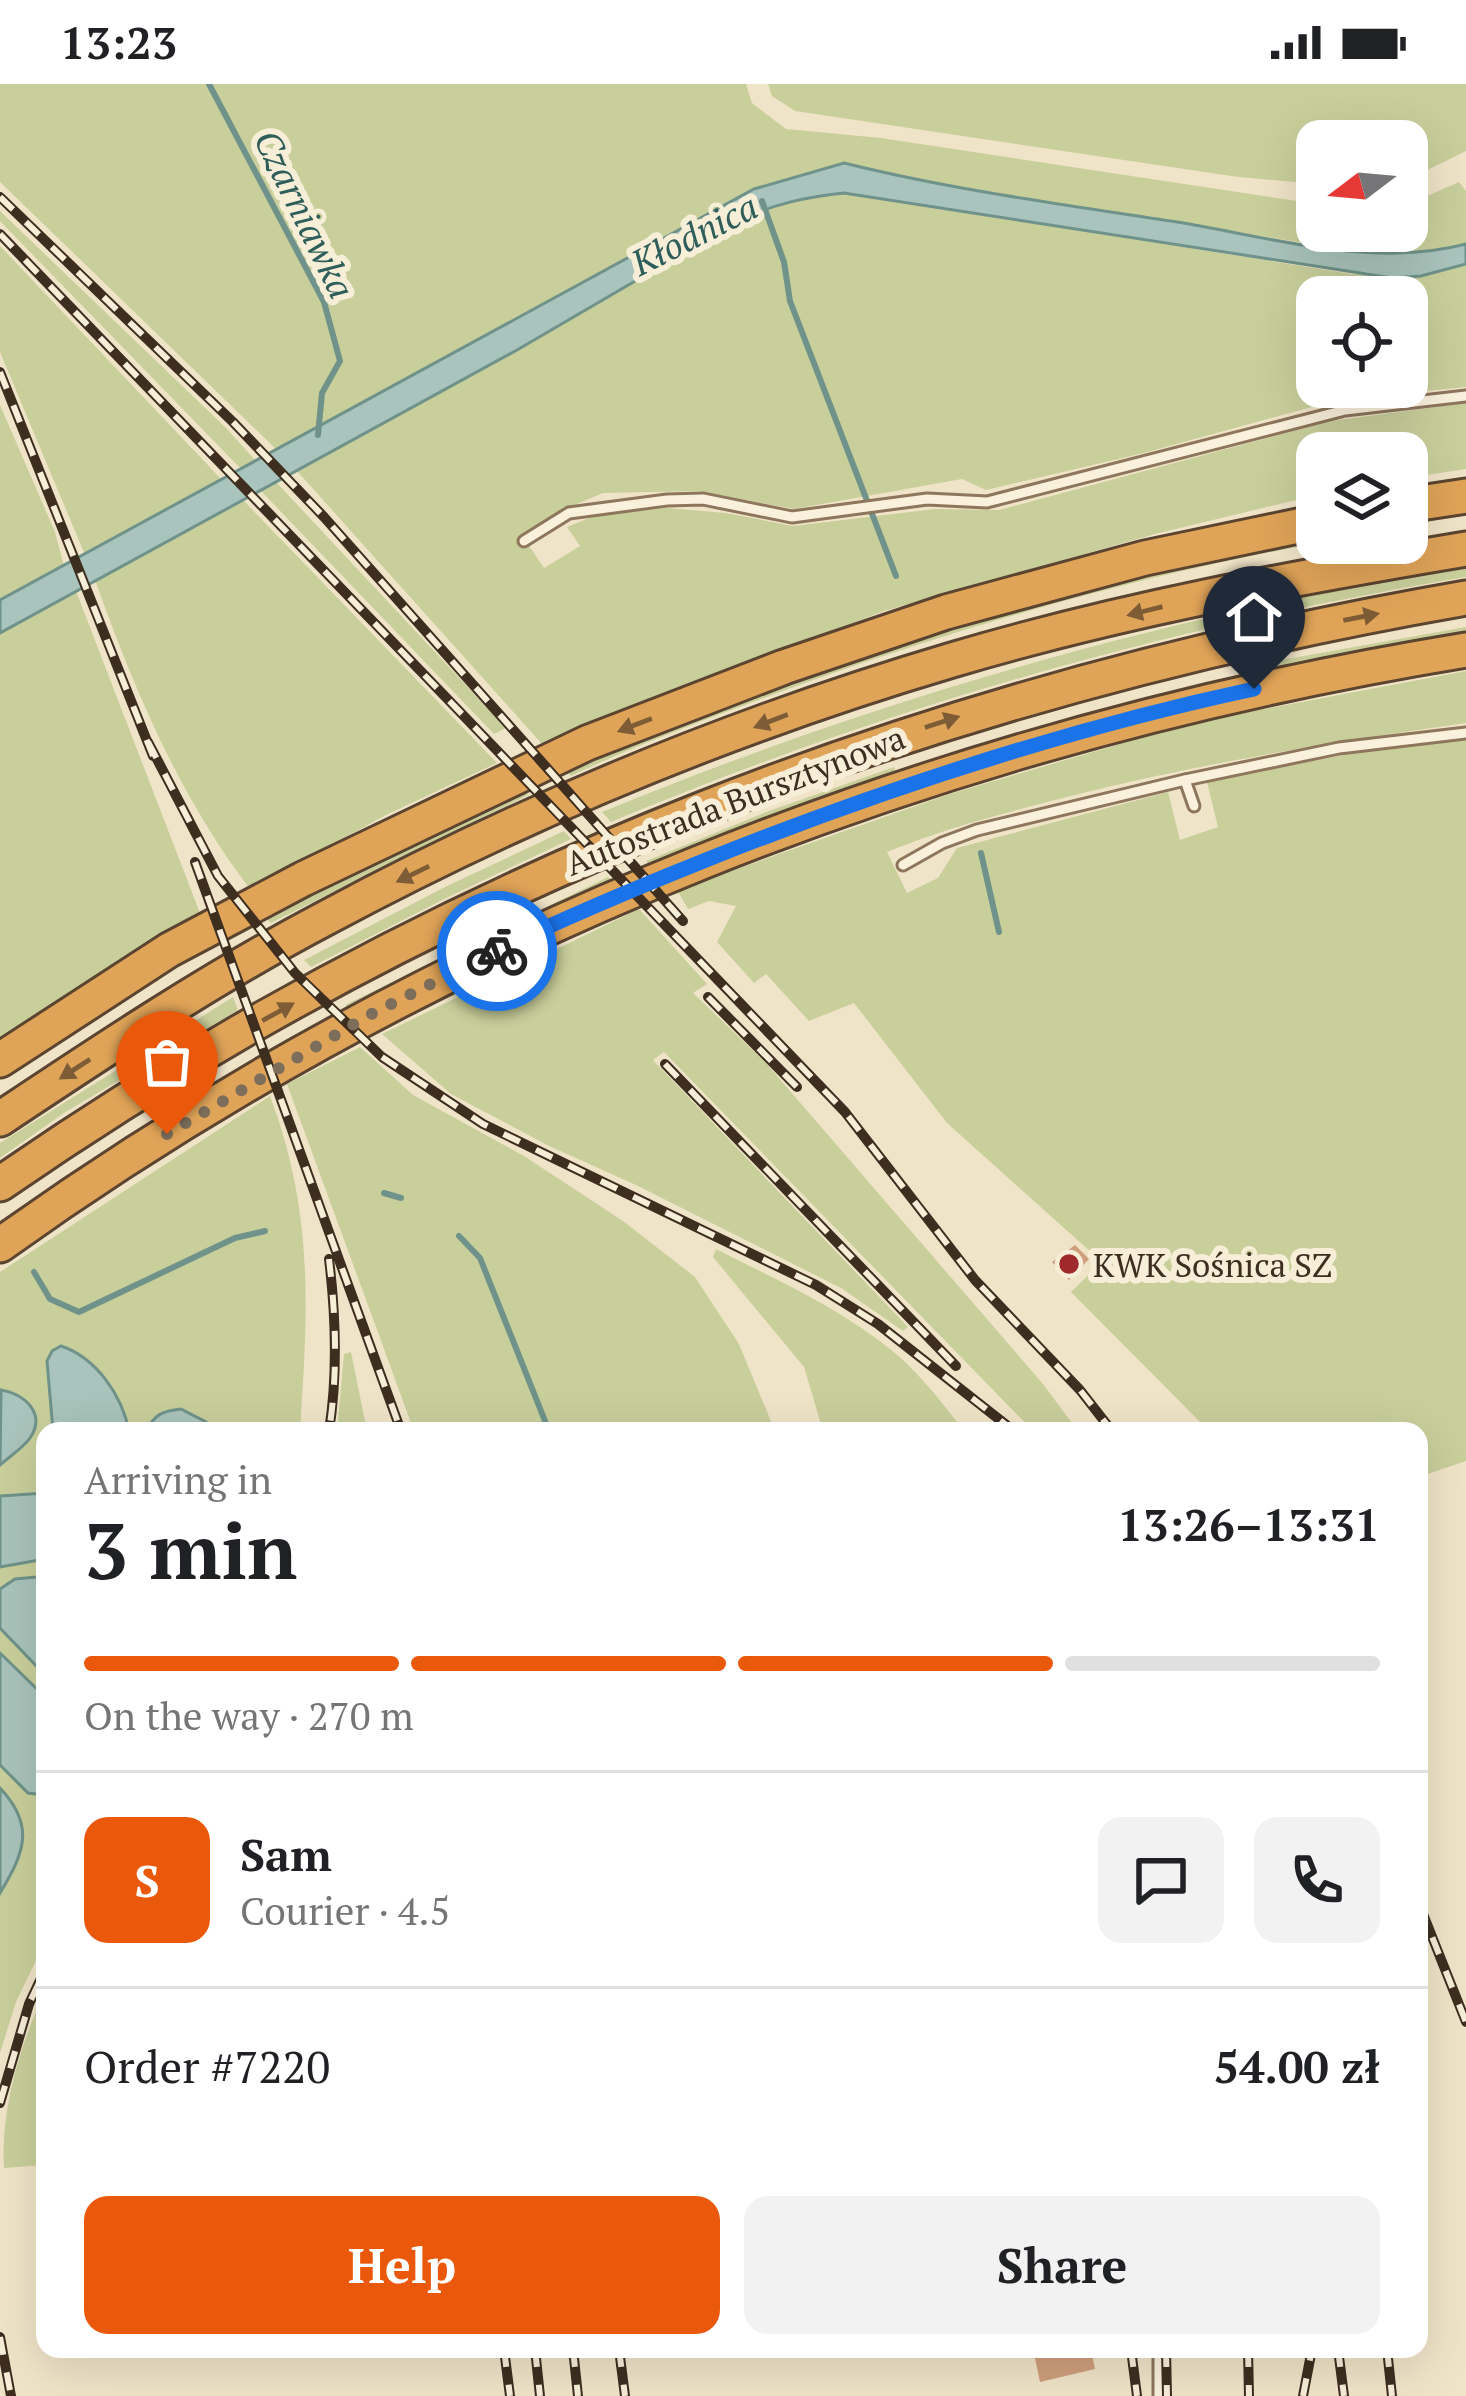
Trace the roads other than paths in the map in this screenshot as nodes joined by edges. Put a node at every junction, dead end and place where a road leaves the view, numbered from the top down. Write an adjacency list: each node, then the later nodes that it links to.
1 (1466, 396): 5 (lane)
2 (1466, 496): 3 (highway)
3 (1428, 502)
4 (1296, 526): 13 (highway, one-way to 13)
5 (524, 541)
6 (1466, 549): 14 (highway, Autostrada Bursztynowa, one-way to 14)
7 (1466, 598): 15 (highway, Autostrada Bursztynowa, one-way to 7)
8 (1466, 650): 16 (highway)
9 (1466, 733): 10 (lane)
10 (1185, 780): 11 (lane); 12 (lane)
11 (1194, 806)
12 (903, 865)
13 (0, 1060)
14 (0, 1119)
15 (0, 1184)
16 (0, 1245)
17 (1159, 2358): 18 (lane)
18 (1160, 2396)

